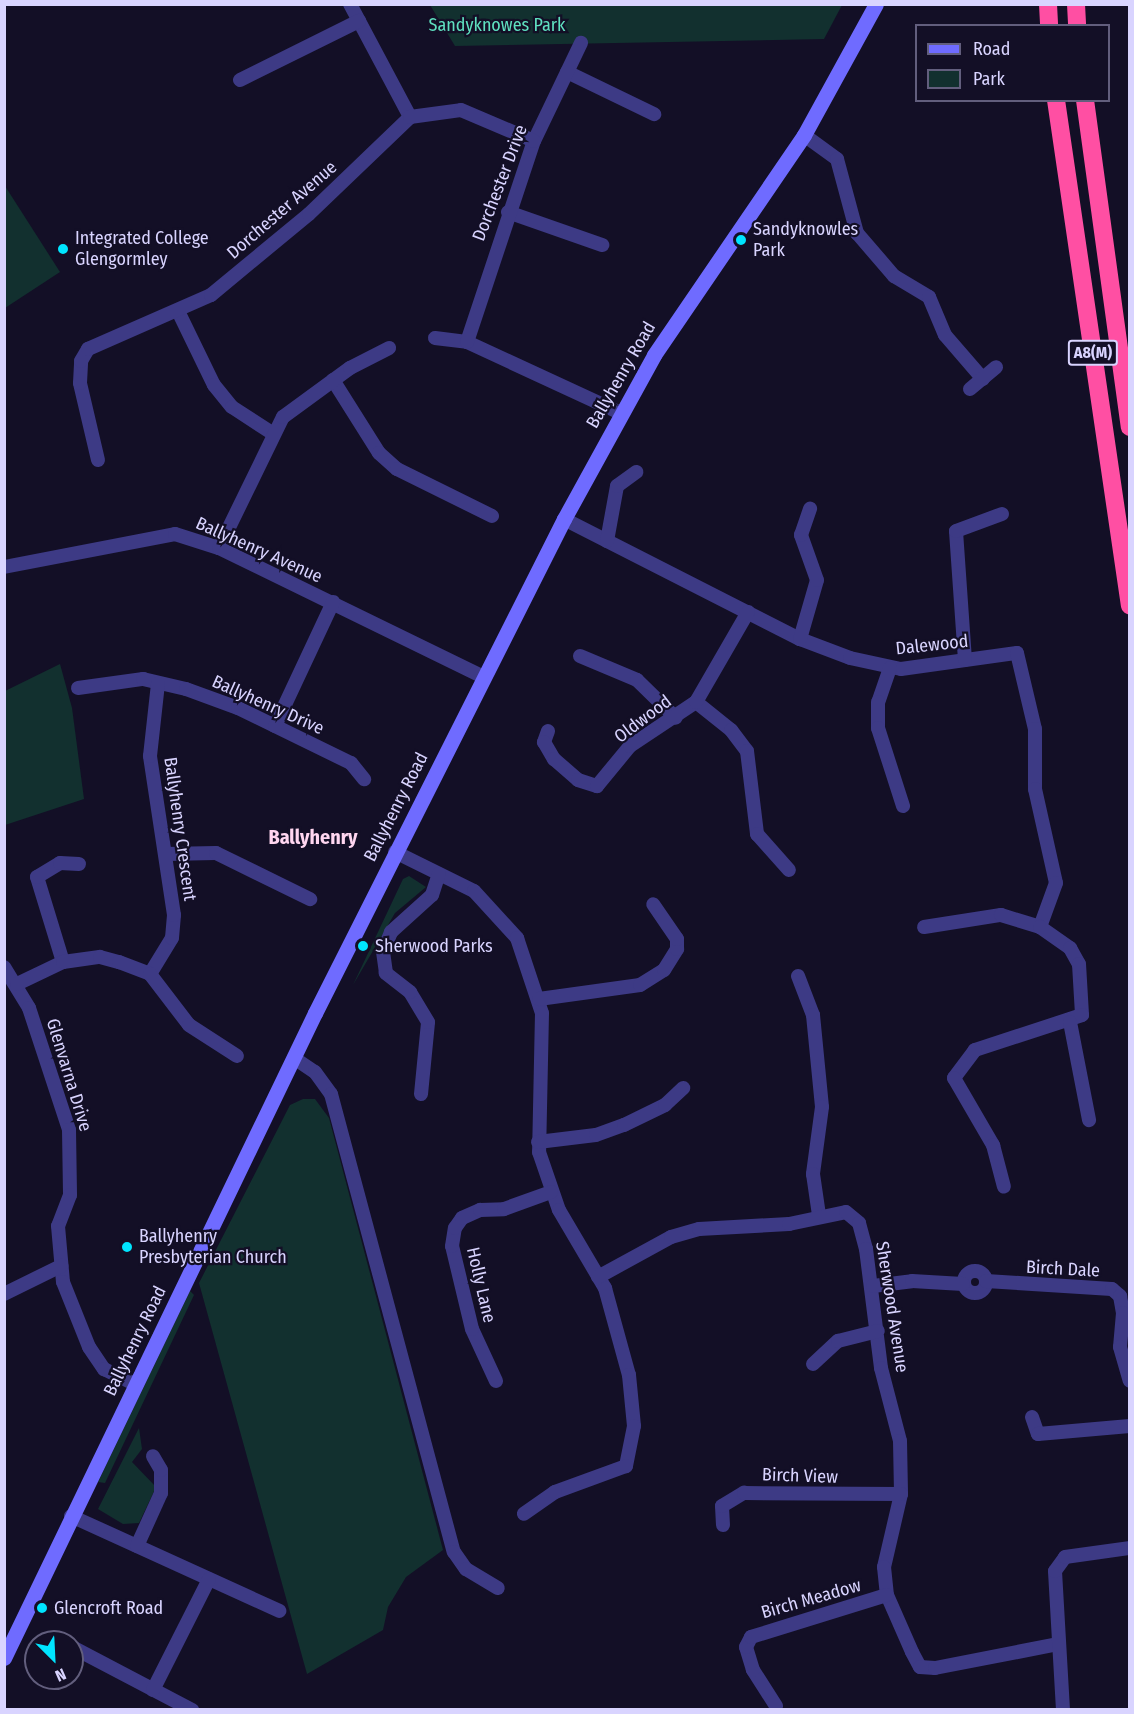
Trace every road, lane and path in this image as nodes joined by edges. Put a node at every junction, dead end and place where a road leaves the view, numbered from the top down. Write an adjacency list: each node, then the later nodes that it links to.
1 (350, 4): 5 (street)
2 (876, 4): 15 (main road, Ballyhenry Road)
3 (1048, 4): 6 (highway)
4 (1076, 4): 7 (highway)
5 (359, 21): 10 (street); 14 (street)
6 (1049, 24)
7 (1077, 24)
8 (581, 43): 9 (street, Dorchester Drive)
9 (567, 72): 13 (street); 16 (street, Dorchester Drive)
10 (240, 80)
11 (1056, 102): 40 (highway, A8(M))
12 (1085, 102): 28 (highway, A8(M))
13 (654, 114)
14 (410, 117): 16 (street); 19 (street, Dorchester Avenue)
15 (804, 135): 24 (street); 27 (main road, Ballyhenry Road)
16 (534, 141): 17 (street, Dorchester Drive)
17 (508, 212): 18 (street); 21 (street, Dorchester Drive)
18 (602, 245)
19 (178, 312): 29 (street); 30 (street, Dorchester Avenue)
20 (435, 338): 21 (street)
21 (467, 342): 27 (street)
22 (389, 348): 25 (street)
23 (996, 367): 24 (street)
24 (983, 378): 26 (street)
25 (333, 380): 29 (street); 34 (street)
26 (970, 389)
27 (621, 413): 35 (main road, Ballyhenry Road)
28 (1130, 427)
29 (272, 433): 37 (street)
30 (98, 460)
31 (636, 472): 36 (street)
32 (810, 509): 42 (street)
33 (1002, 514): 44 (street)
34 (492, 516)
35 (564, 519): 36 (street, Dalewood); 46 (main road, Ballyhenry Road)
36 (607, 541): 41 (street, Dalewood)
37 (219, 548): 38 (street, Ballyhenry Avenue); 39 (street, Ballyhenry Avenue)
38 (4, 567)
39 (333, 602): 46 (street, Ballyhenry Avenue); 51 (street)
40 (1130, 606)
41 (748, 612): 42 (street, Dalewood); 49 (street, Oldwood)
42 (800, 639): 45 (street, Dalewood)
43 (580, 656): 50 (street)
44 (965, 660): 45 (street, Dalewood); 63 (street, Dalewood)
45 (890, 668): 54 (street)
46 (483, 677): 55 (main road, Ballyhenry Road)
47 (158, 683): 48 (street, Ballyhenry Drive); 51 (street, Ballyhenry Drive); 56 (street, Ballyhenry Crescent)
48 (78, 688)
49 (696, 702): 50 (street, Oldwood); 58 (street, Oldwood)
50 (676, 718): 52 (street, Oldwood)
51 (275, 726): 53 (street, Ballyhenry Drive)
52 (548, 731)
53 (364, 779)
54 (903, 807)
55 (394, 852): 59 (street); 72 (main road, Ballyhenry Road)
56 (166, 854): 60 (street); 66 (street, Ballyhenry Crescent)
57 (79, 864): 64 (street)
58 (789, 870)
59 (439, 874): 69 (street); 74 (street)
60 (310, 899)
61 (653, 904): 69 (street)
62 (924, 927): 63 (street)
63 (1040, 927): 70 (street)
64 (63, 962): 66 (street); 68 (street)
65 (4, 967): 68 (street, Glenvarna Drive)
66 (150, 974): 71 (street)
67 (798, 976): 79 (street)
68 (17, 984): 80 (street, Glenvarna Drive)
69 (538, 999): 76 (street)
70 (1070, 1022): 75 (street); 77 (street)
71 (237, 1056)
72 (294, 1058): 88 (main road, Ballyhenry Road); 99 (street)
73 (683, 1088): 76 (street)
74 (421, 1094)
75 (1089, 1120)
76 (538, 1142): 78 (street)
77 (1004, 1186)
78 (552, 1192): 81 (street); 86 (street, Holly Lane)
79 (819, 1215): 81 (street, Sherwood Avenue); 82 (street, Sherwood Avenue)
80 (61, 1266): 83 (street); 88 (street, Glenvarna Drive)
81 (598, 1277): 93 (street)
82 (873, 1286): 84 (street, Sherwood Avenue); 87 (street, Birch Dale)
83 (4, 1294)
84 (878, 1331): 85 (street); 92 (street, Sherwood Avenue)
85 (813, 1364)
86 (496, 1381)
87 (1130, 1381)
88 (135, 1384): 94 (main road, Ballyhenry Road)
89 (1032, 1417): 90 (street)
90 (1130, 1426)
91 (153, 1456): 96 (street)
92 (901, 1494): 95 (street, Birch View); 100 (street, Sherwood Avenue)
93 (524, 1514)
94 (71, 1516): 96 (street); 104 (main road, Ballyhenry Road)
95 (723, 1524)
96 (137, 1546): 98 (street)
97 (1130, 1548): 102 (street)
98 (209, 1579): 101 (street); 105 (street)
99 (498, 1588)
100 (887, 1595): 102 (street, Sherwood Avenue); 106 (street, Birch Meadow)
101 (279, 1611)
102 (1059, 1644): 108 (street)
103 (84, 1653): 105 (street)
104 (5, 1654)
105 (153, 1690): 107 (street)
106 (776, 1706)
107 (192, 1710)
108 (1063, 1710)

